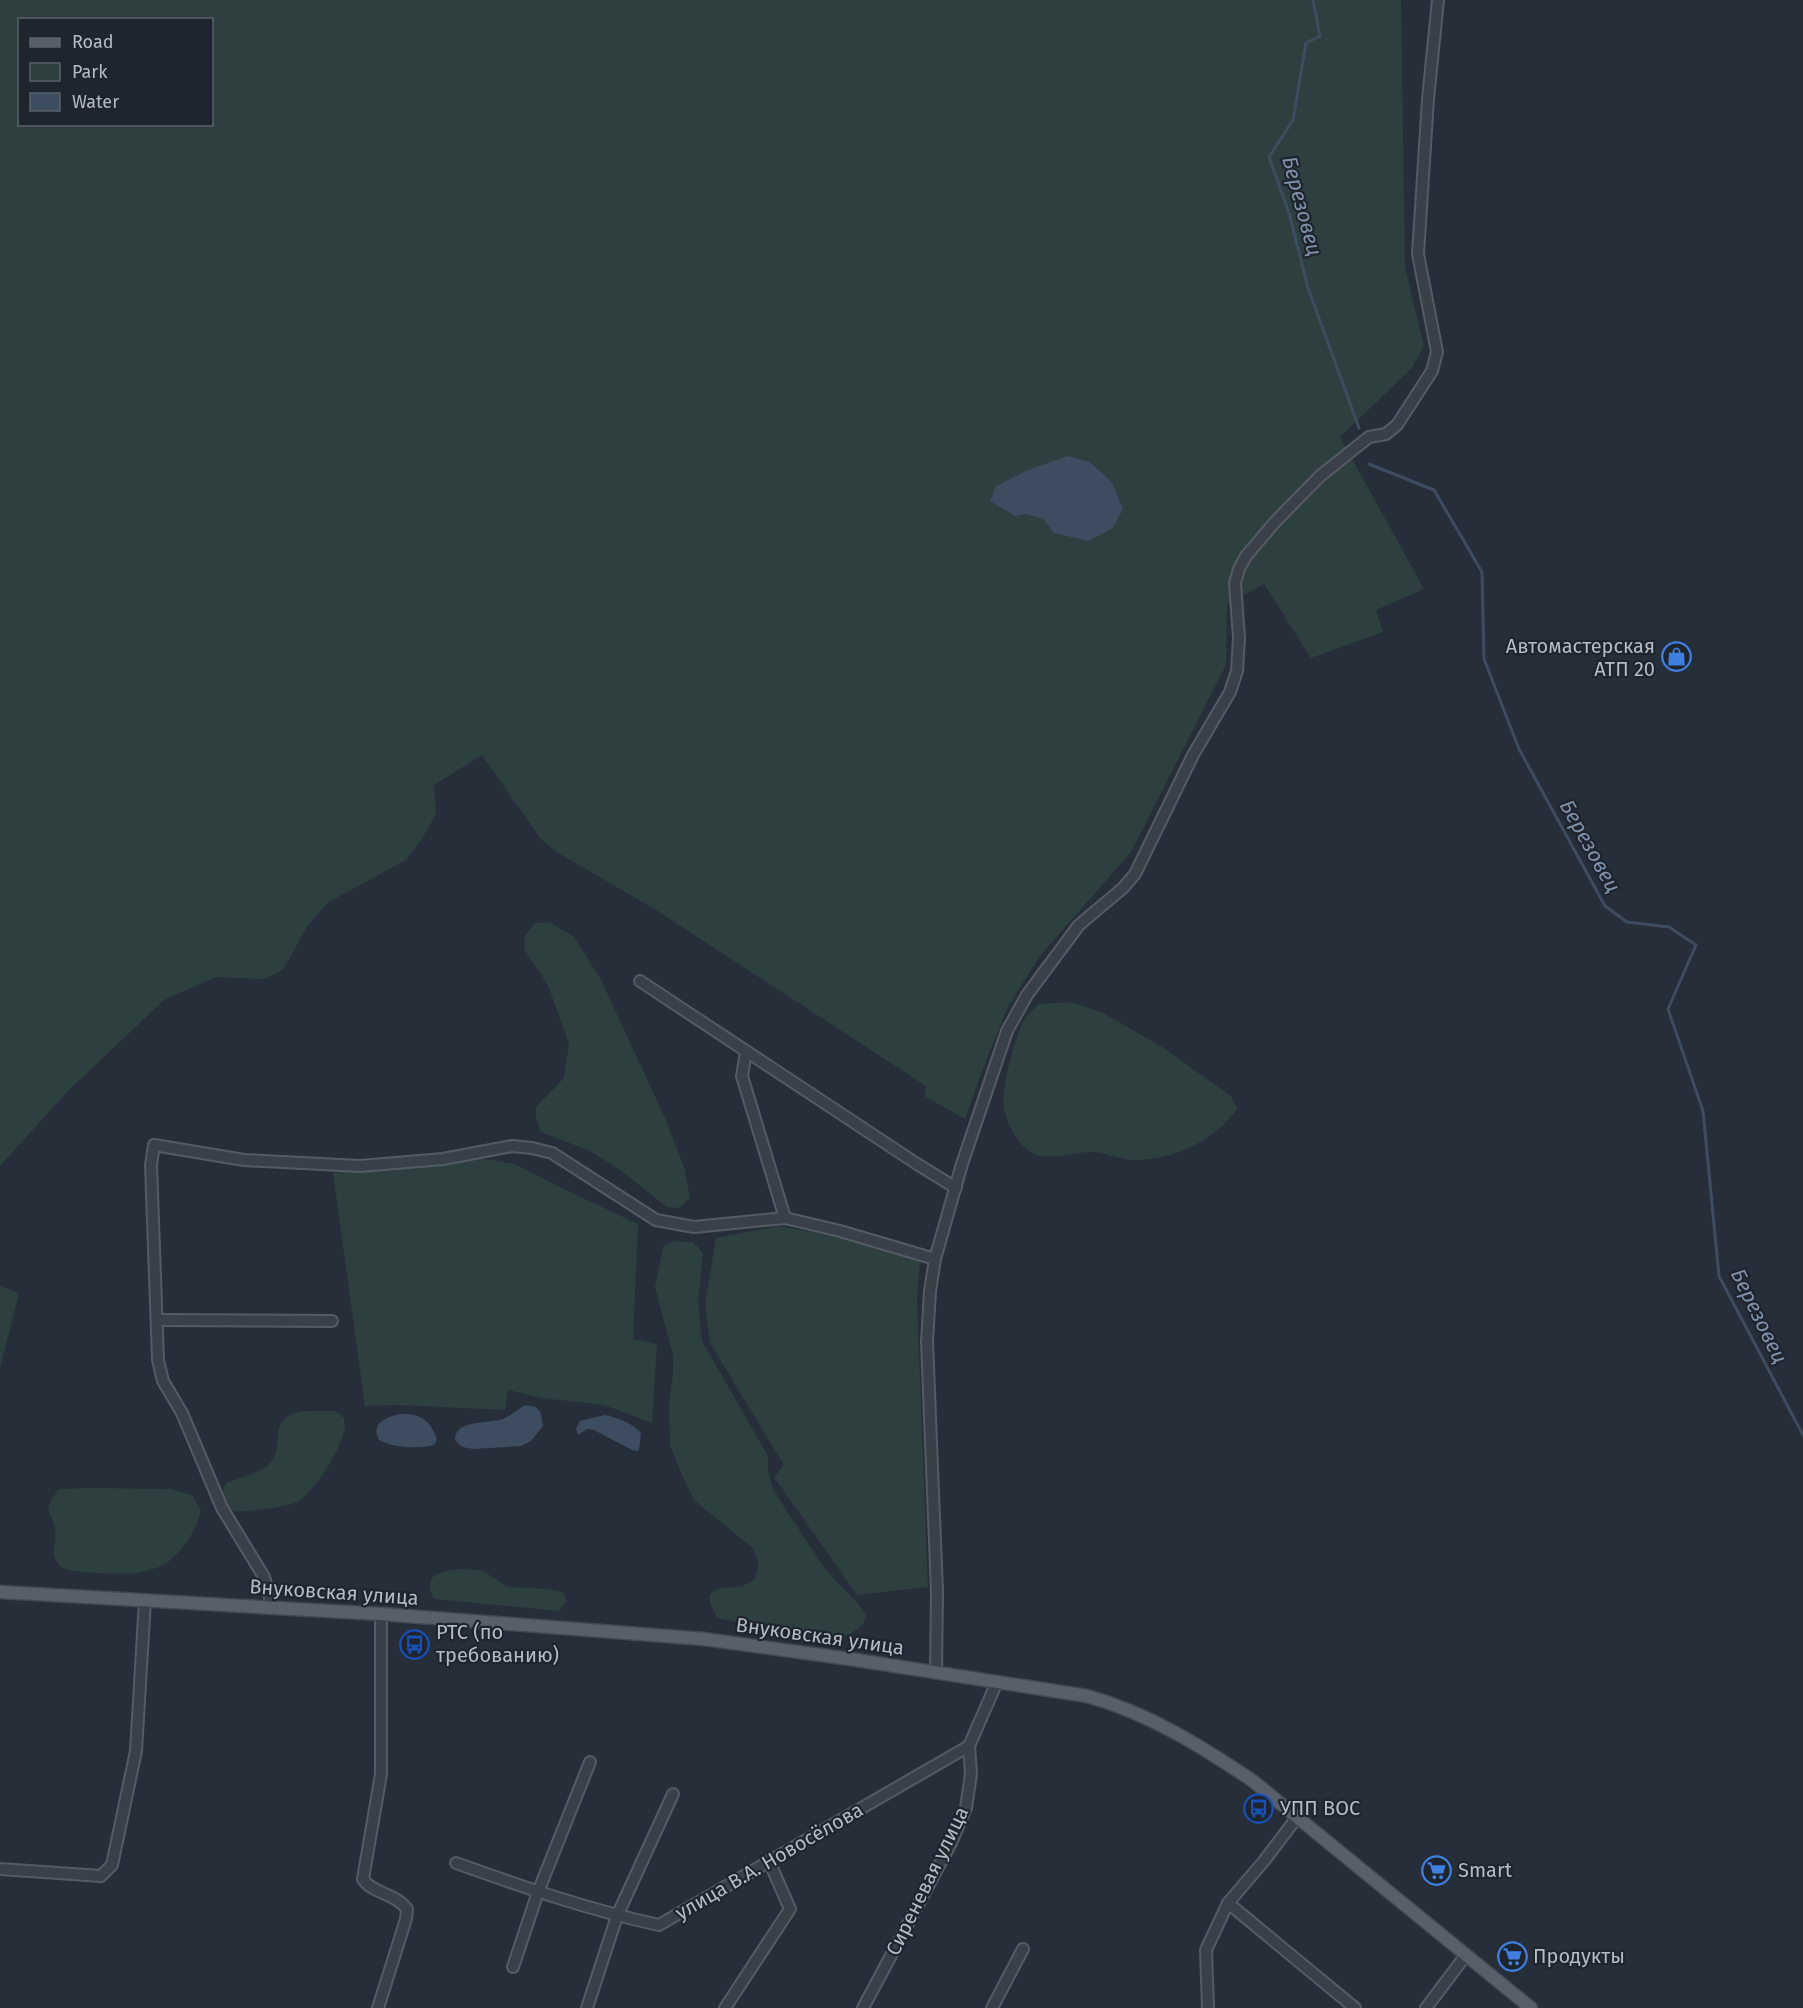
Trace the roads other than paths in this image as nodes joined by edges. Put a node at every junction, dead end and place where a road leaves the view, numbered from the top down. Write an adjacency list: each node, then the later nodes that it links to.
1 (1438, 0): 4 (street)
2 (640, 981): 3 (street)
3 (746, 1052): 4 (street); 5 (street)
4 (956, 1188): 6 (street)
5 (784, 1218): 6 (street); 7 (street)
6 (935, 1259): 13 (street)
7 (157, 1320): 8 (street); 11 (street)
8 (332, 1320)
9 (0, 1592): 10 (main road, Внуковская улица)
10 (145, 1600): 11 (main road, Внуковская улица); 21 (street)
11 (273, 1608): 12 (main road, Внуковская улица)
12 (381, 1614): 13 (main road, Внуковская улица); 28 (street)
13 (936, 1673): 14 (main road, Внуковская улица)
14 (997, 1682): 15 (street, Сиреневая улица); 18 (main road, Внуковская улица)
15 (969, 1746): 19 (street, улица В.А. Новосёлова); 31 (street, Сиреневая улица)
16 (590, 1762): 22 (street)
17 (673, 1794): 24 (street)
18 (1298, 1816): 23 (street); 26 (main road, Внуковская улица)
19 (769, 1861): 24 (street, улица В.А. Новосёлова); 30 (street)
20 (456, 1863): 22 (street, улица В.А. Новосёлова)
21 (0, 1869)
22 (538, 1892): 24 (street, улица В.А. Новосёлова); 27 (street)
23 (1228, 1903): 33 (street); 34 (street)
24 (617, 1916): 29 (street)
25 (1023, 1949): 32 (street)
26 (1466, 1955): 35 (street); 36 (main road, Внуковская улица)
27 (513, 1967)
28 (378, 2008)
29 (587, 2008)
30 (725, 2008)
31 (863, 2008)
32 (992, 2008)
33 (1208, 2008)
34 (1355, 2008)
35 (1426, 2008)
36 (1531, 2008)

